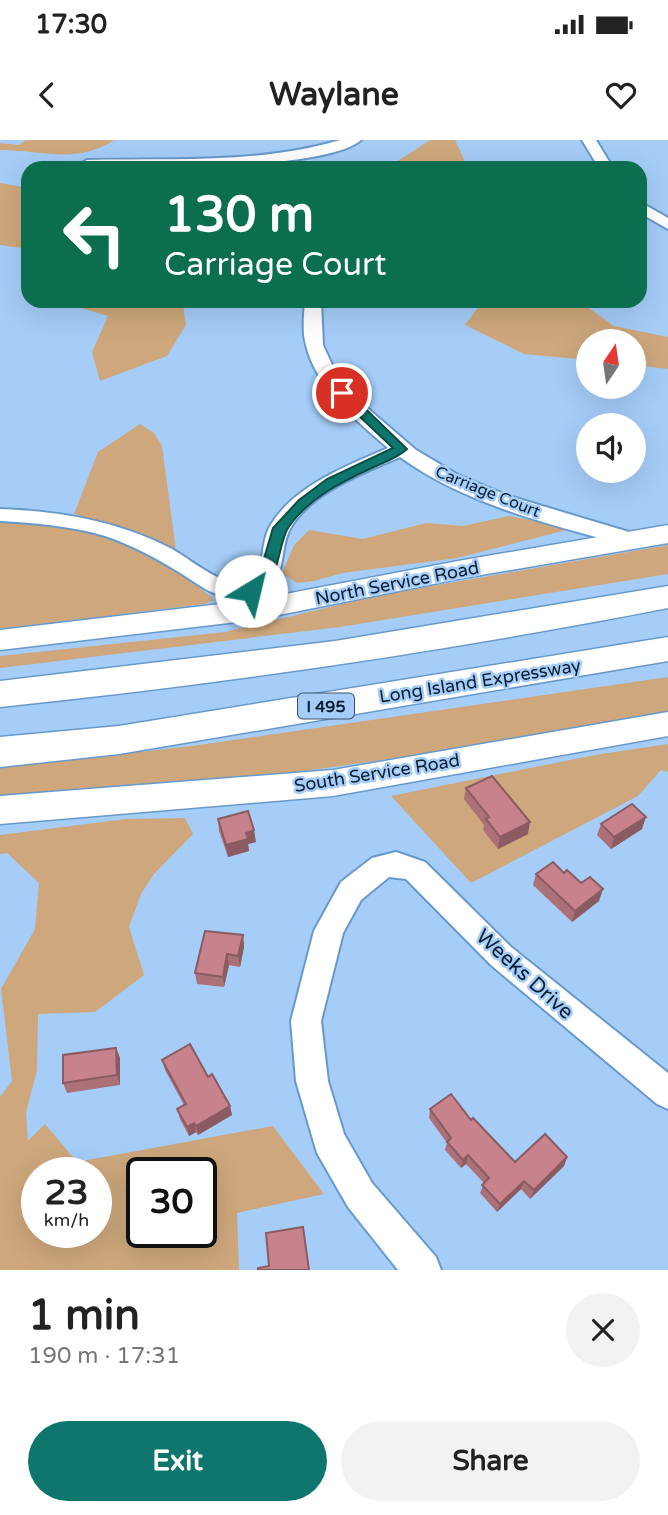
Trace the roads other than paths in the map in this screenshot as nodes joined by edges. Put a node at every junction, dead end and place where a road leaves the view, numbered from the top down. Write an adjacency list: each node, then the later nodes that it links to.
1 (354, 140): 3 (street)
2 (589, 140): 4 (street)
3 (196, 161)
4 (602, 161)
5 (647, 211): 6 (street)
6 (668, 225)
7 (313, 308): 8 (street, Carriage Court)
8 (401, 449): 9 (street); 11 (street, Carriage Court)
9 (0, 515)
10 (668, 534): 11 (main road, North Service Road)
11 (632, 540): 15 (main road, North Service Road)
12 (668, 590): 14 (highway)
13 (668, 597): 14 (highway)
14 (544, 621): 17 (highway)
15 (0, 640)
16 (663, 651): 19 (highway, Long Island Expressway / I 495)
17 (0, 694)
18 (668, 724): 20 (main road, South Service Road)
19 (0, 752)
20 (0, 810)
21 (668, 1093): 22 (street, Weeks Drive)
22 (423, 1270)

